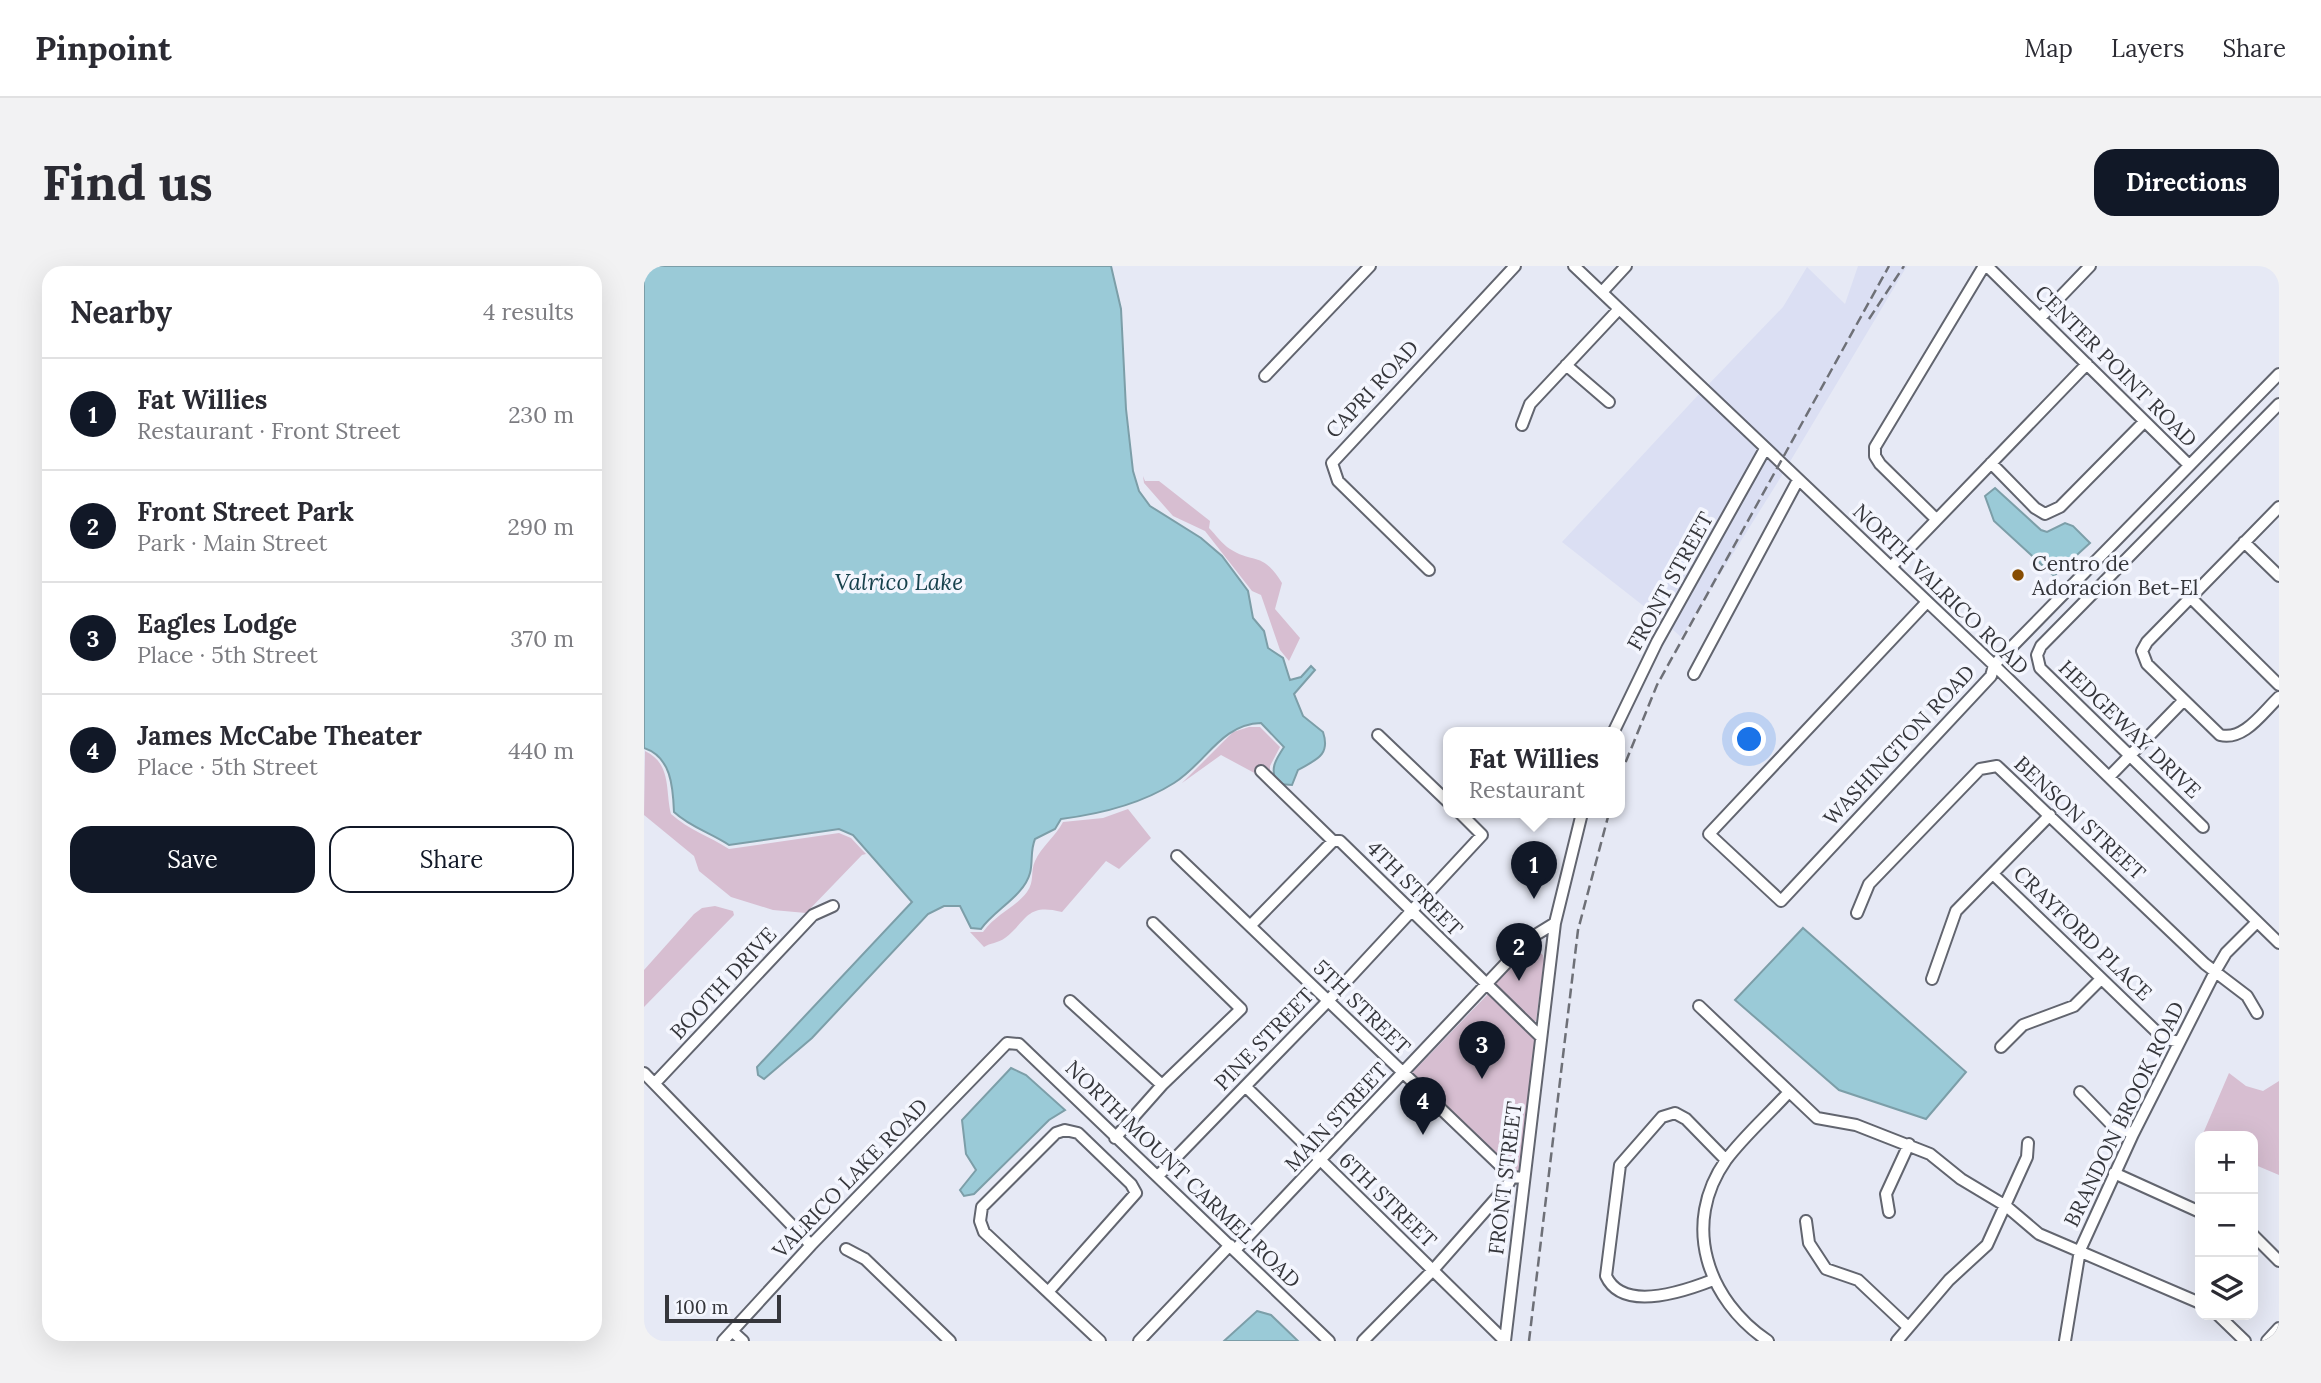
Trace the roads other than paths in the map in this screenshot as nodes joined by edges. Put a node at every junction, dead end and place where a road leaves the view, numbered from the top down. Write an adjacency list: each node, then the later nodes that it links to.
1 (1370, 266): 13 (street)
2 (1515, 266): 26 (street, CAPRI ROAD)
3 (1574, 266): 7 (street, NORTH VALRICO ROAD)
4 (1626, 266): 7 (street)
5 (1985, 266): 9 (street, CENTER POINT ROAD); 23 (street)
6 (2090, 266): 9 (street)
7 (1601, 292): 8 (street, NORTH VALRICO ROAD)
8 (1619, 309): 11 (street); 18 (street, NORTH VALRICO ROAD)
9 (2040, 318): 10 (street, CENTER POINT ROAD)
10 (2087, 364): 16 (street, CENTER POINT ROAD); 19 (street)
11 (1566, 365): 14 (street); 17 (street)
12 (2279, 374): 20 (street, WASHINGTON ROAD)
13 (1265, 376)
14 (1609, 402)
15 (2279, 404): 37 (street, HEDGEWAY DRIVE)
16 (2144, 422): 19 (street); 20 (street, CENTER POINT ROAD)
17 (1522, 425)
18 (1765, 449): 21 (street, NORTH VALRICO ROAD); 35 (street, FRONT STREET)
19 (1991, 463): 23 (street)
20 (2189, 464): 30 (street, WASHINGTON ROAD)
21 (1798, 480): 25 (street, NORTH VALRICO ROAD); 31 (street)
22 (2279, 508): 24 (street)
23 (1936, 519): 25 (street)
24 (2244, 542): 27 (street); 28 (street)
25 (1891, 567): 29 (street, NORTH VALRICO ROAD)
26 (1429, 570)
27 (2279, 576)
28 (2190, 597): 32 (street); 34 (street)
29 (1927, 602): 30 (street, NORTH VALRICO ROAD); 30 (street, WASHINGTON ROAD)
30 (1994, 665): 39 (street, NORTH VALRICO ROAD)
31 (1694, 674)
32 (2279, 685)
33 (2279, 697): 34 (street)
34 (2183, 700): 37 (street)
35 (1616, 727)
36 (1378, 735): 40 (street)
37 (2129, 755): 39 (street); 44 (street, HEDGEWAY DRIVE)
38 (1261, 771): 45 (street, 4TH STREET)
39 (2109, 777): 51 (street, NORTH VALRICO ROAD)
40 (1443, 797)
41 (2050, 815): 47 (street); 50 (street, BENSON STREET); 56 (street, BENSON STREET)
42 (1465, 818): 49 (street, PINE STREET)
43 (1581, 818): 53 (street, FRONT STREET)
44 (2203, 827)
45 (1333, 841): 49 (street, 4TH STREET); 54 (street)
46 (1177, 856): 54 (street, 5TH STREET)
47 (1993, 874): 57 (street); 58 (street, CRAYFORD PLACE)
48 (833, 905): 70 (street, BOOTH DRIVE)
49 (1411, 911): 59 (street, 4TH STREET); 61 (street, PINE STREET)
50 (1857, 913)
51 (2257, 922): 55 (street, NORTH VALRICO ROAD); 56 (street, BRANDON BROOK ROAD)
52 (1153, 923): 71 (street)
53 (1555, 923): 59 (street, MAIN STREET); 64 (street, FRONT STREET)
54 (1250, 926): 61 (street, 5TH STREET)
55 (2279, 943)
56 (2216, 970): 63 (street, BENSON STREET); 65 (street, BRANDON BROOK ROAD)
57 (1932, 979)
58 (2101, 979): 65 (street, CRAYFORD PLACE); 67 (street)
59 (1487, 985): 64 (street, 4TH STREET); 69 (street, MAIN STREET)
60 (1070, 1001): 71 (street)
61 (1327, 1002): 69 (street, 5TH STREET); 72 (street, PINE STREET)
62 (1699, 1006): 74 (street)
63 (2257, 1013)
64 (1541, 1037): 84 (street, FRONT STREET)
65 (2179, 1042): 75 (street, BRANDON BROOK ROAD)
66 (1007, 1043): 76 (street, NORTH MOUNT CARMEL ROAD); 90 (street, VALRICO LAKE ROAD)
67 (2001, 1047)
68 (644, 1073): 70 (street)
69 (1403, 1074): 80 (street, MAIN STREET); 83 (street, 5TH STREET)
70 (655, 1083): 90 (street)
71 (1162, 1086): 76 (street)
72 (1246, 1087): 80 (street, 6TH STREET); 82 (street, PINE STREET)
73 (2080, 1092): 75 (street)
74 (1788, 1093): 78 (street); 79 (street)
75 (2133, 1134): 81 (street, BRANDON BROOK ROAD)
76 (1115, 1138): 82 (street, NORTH MOUNT CARMEL ROAD)
77 (2028, 1143): 85 (street)
78 (1909, 1144): 85 (street); 87 (street)
79 (1726, 1160): 96 (street); 96 (street)
80 (1320, 1162): 91 (street, MAIN STREET); 95 (street, 6TH STREET)
81 (2114, 1173): 86 (street); 93 (street, BRANDON BROOK ROAD)
82 (1158, 1176): 91 (street, NORTH MOUNT CARMEL ROAD)
83 (1512, 1177): 84 (street); 95 (street)
84 (1524, 1178): 110 (street, FRONT STREET)
85 (2006, 1206): 93 (street); 100 (street)
86 (2195, 1210)
87 (1889, 1212)
88 (1806, 1220): 100 (street)
89 (2258, 1240): 94 (street)
90 (811, 1245): 102 (street, VALRICO LAKE ROAD)
91 (1233, 1248): 107 (street, MAIN STREET); 108 (street, NORTH MOUNT CARMEL ROAD)
92 (846, 1249): 105 (street)
93 (2080, 1250): 98 (street); 113 (street, BRANDON BROOK ROAD)
94 (2279, 1261)
95 (1433, 1270): 109 (street); 110 (street, 6TH STREET)
96 (1713, 1280): 111 (street)
97 (1048, 1292): 97 (street); 106 (street)
98 (2195, 1301)
99 (2223, 1320): 114 (street)
100 (1908, 1327): 112 (street)
101 (2279, 1328): 115 (street)
102 (732, 1331): 103 (street, VALRICO LAKE ROAD); 104 (street)
103 (723, 1341)
104 (743, 1341)
105 (950, 1341)
106 (1100, 1341)
107 (1139, 1341)
108 (1329, 1341)
109 (1363, 1341)
110 (1505, 1341)
111 (1768, 1341)
112 (1897, 1341)
113 (2065, 1341)
114 (2245, 1341)
115 (2267, 1341)

